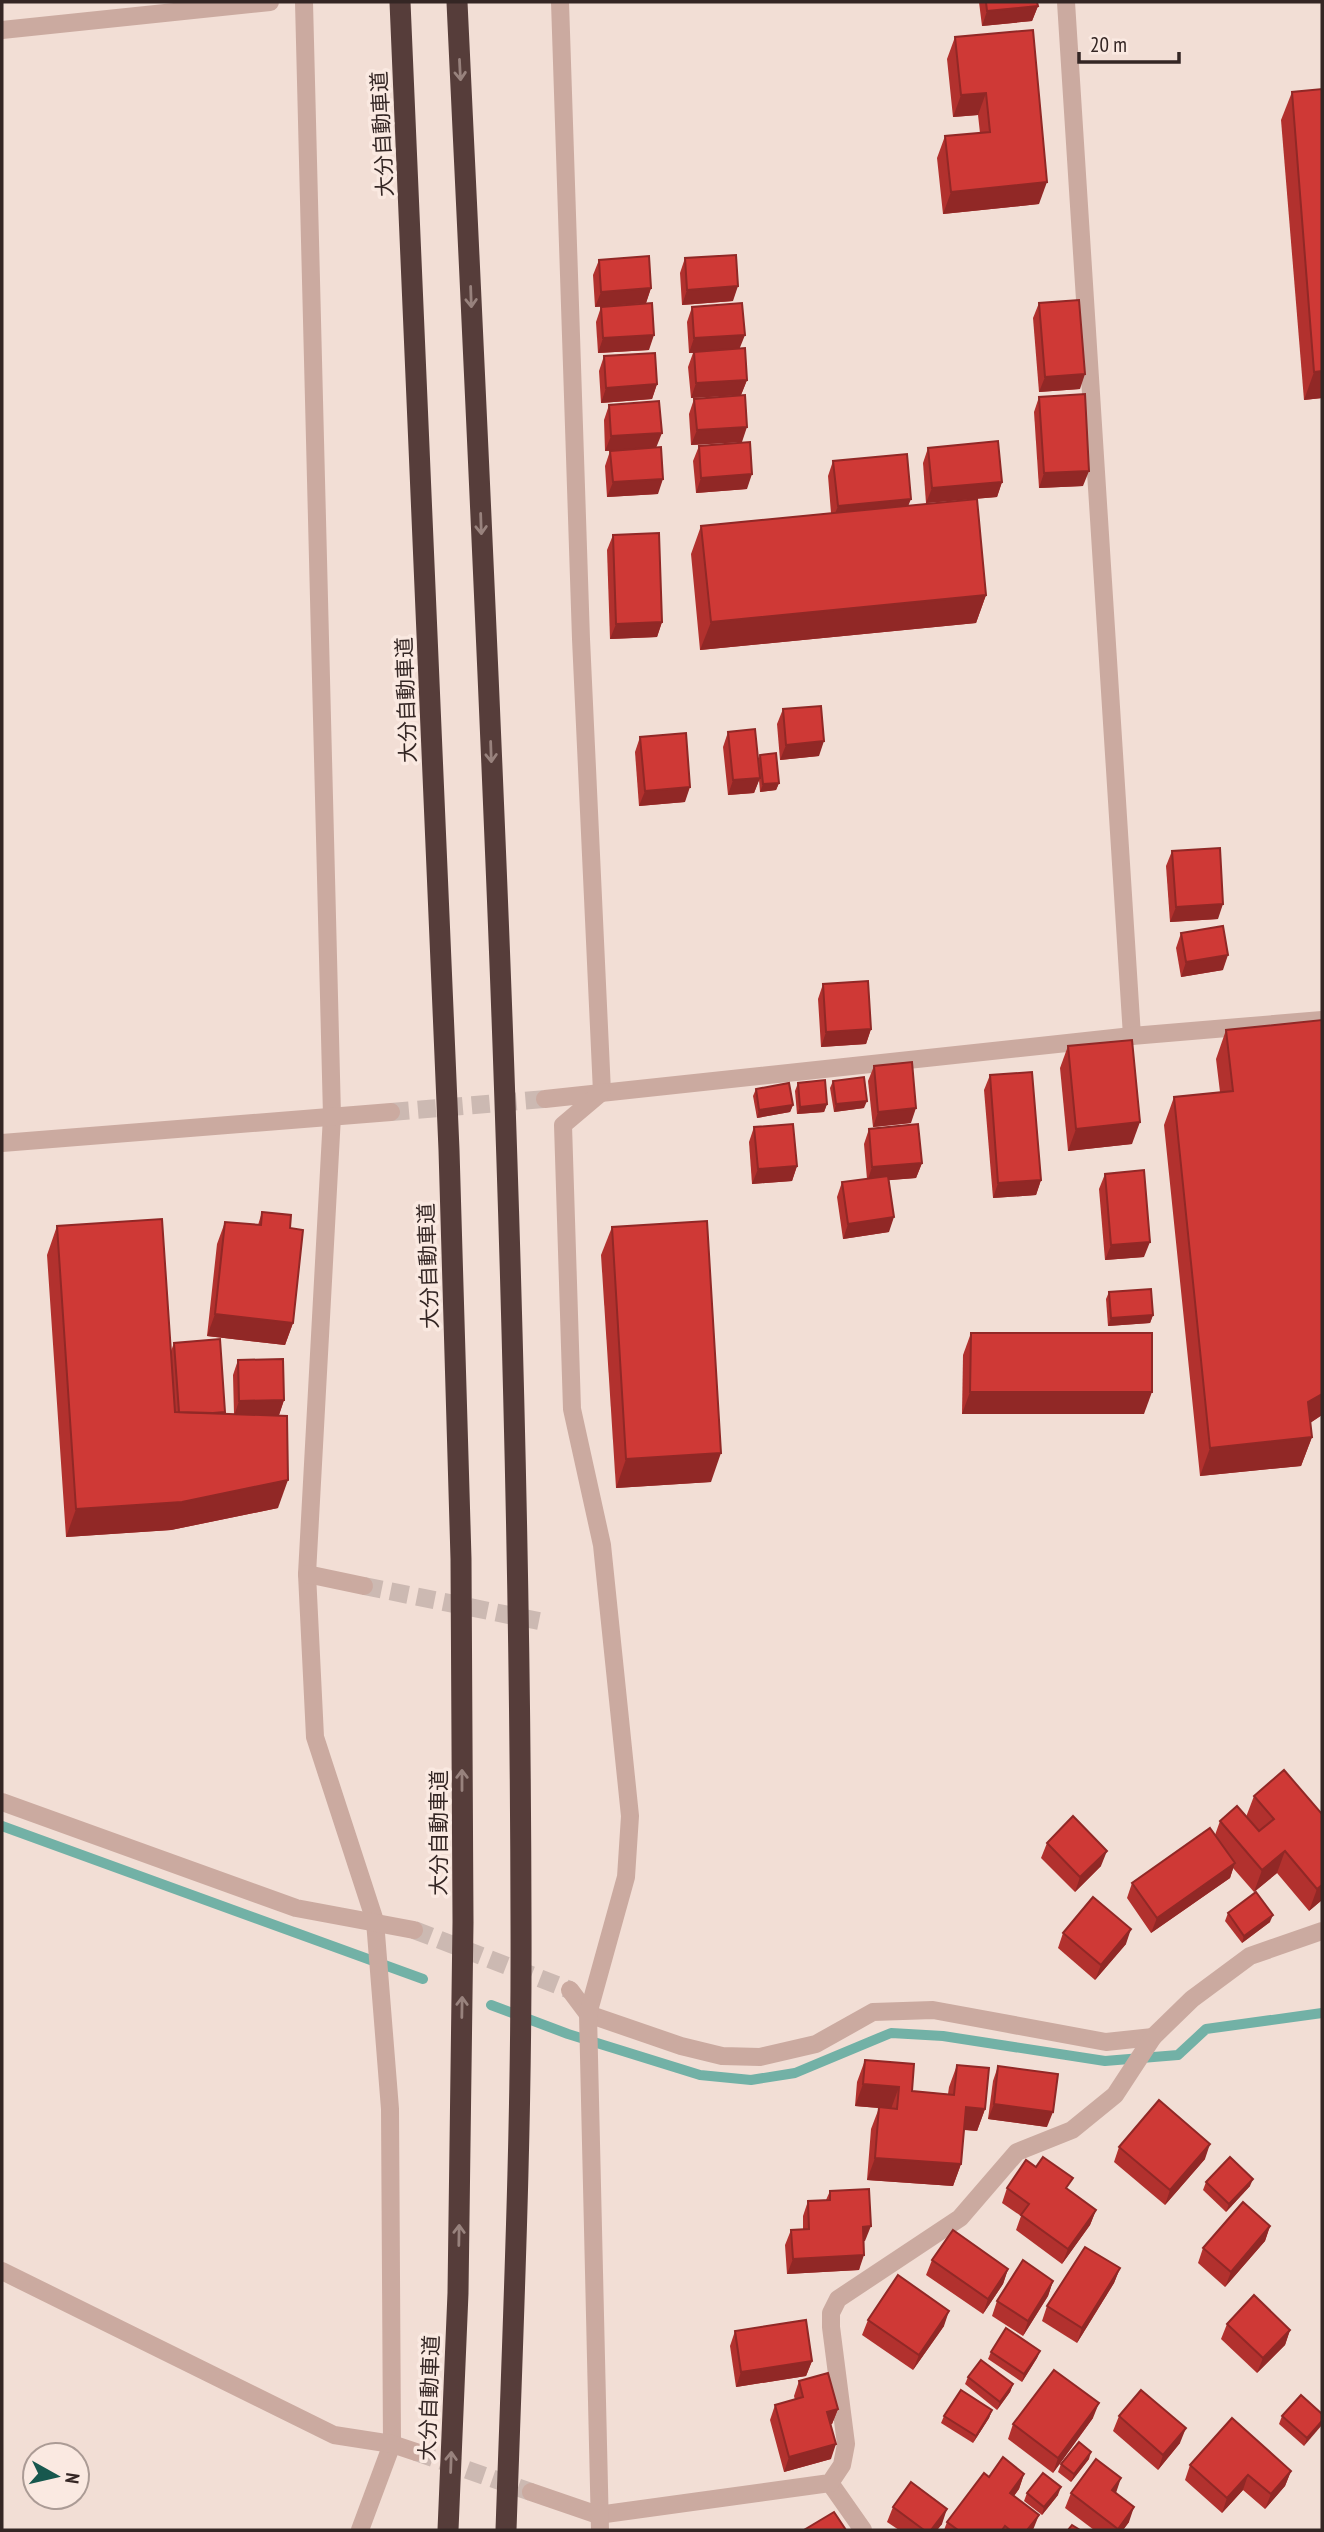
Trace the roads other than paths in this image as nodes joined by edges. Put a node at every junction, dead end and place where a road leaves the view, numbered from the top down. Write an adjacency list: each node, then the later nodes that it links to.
1 (270, 2): 7 (street)
2 (304, 2): 13 (street)
3 (400, 2): 31 (highway, 大分自動車道, one-way to 3)
4 (457, 2): 32 (highway, one-way to 32)
5 (560, 2): 10 (street)
6 (1066, 2): 9 (street)
7 (2, 30)
8 (1322, 1020): 9 (street)
9 (1132, 1036): 10 (street)
10 (602, 1092): 11 (street); 22 (street)
11 (545, 1098)
12 (391, 1112): 13 (street)
13 (332, 1116): 14 (street); 15 (street)
14 (2, 1143)
15 (307, 1574): 16 (street); 18 (street)
16 (364, 1586)
17 (2, 1802): 18 (street)
18 (375, 1921): 19 (street); 25 (street)
19 (414, 1930)
20 (1322, 1931): 23 (street)
21 (570, 1990): 22 (street)
22 (589, 2030): 23 (street); 29 (street)
23 (1151, 2040): 27 (street)
24 (2, 2271): 25 (street)
25 (392, 2444): 26 (street); 30 (street)
26 (416, 2452)
27 (830, 2483): 29 (street); 33 (street)
28 (531, 2492): 29 (street)
29 (599, 2523)
30 (360, 2530)
31 (449, 2530)
32 (506, 2530)
33 (863, 2530)

